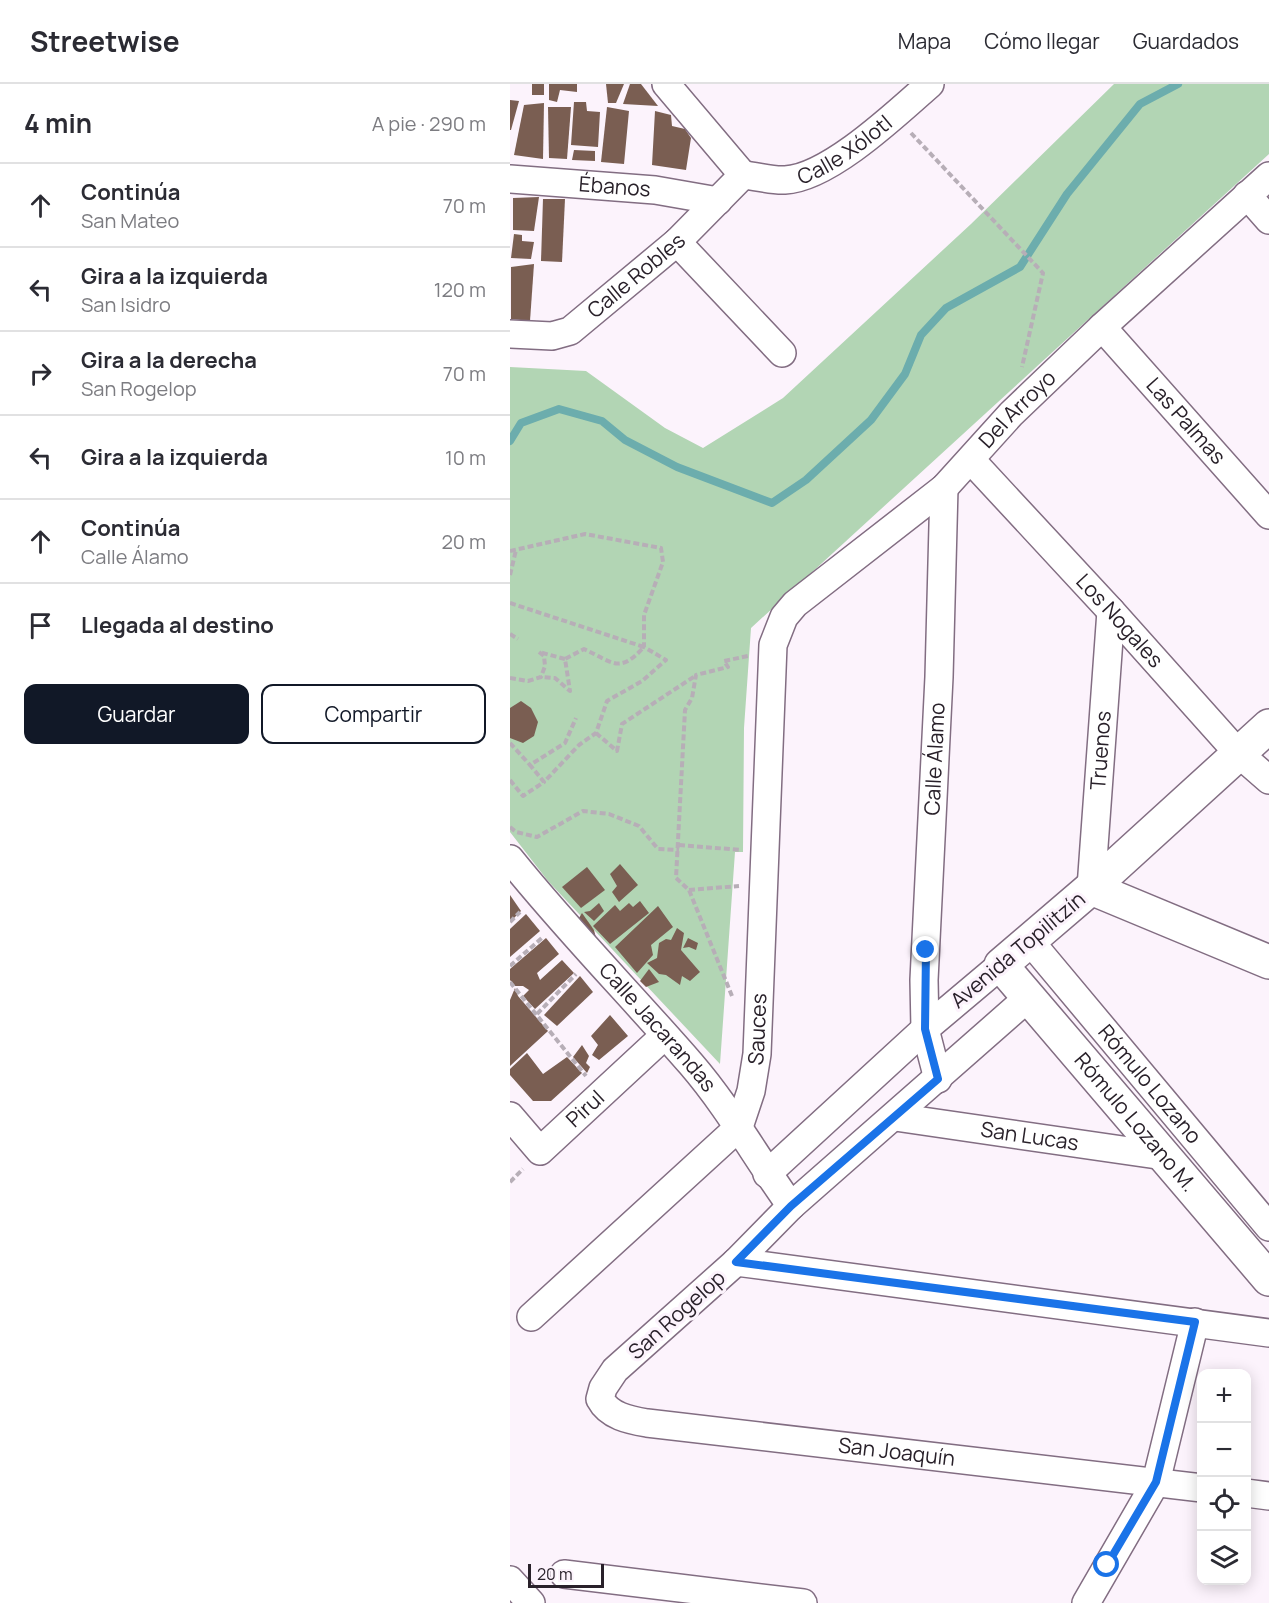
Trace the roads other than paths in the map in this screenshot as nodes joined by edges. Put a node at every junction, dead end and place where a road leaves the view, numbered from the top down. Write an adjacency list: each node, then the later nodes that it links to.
1 (666, 84): 3 (street)
2 (916, 89): 3 (street, Calle Xólotl)
3 (743, 174): 7 (street, Calle Robles)
4 (1269, 176): 6 (street, Del Arroyo)
5 (510, 179): 7 (street, Ébanos)
6 (1247, 195): 8 (street); 10 (street, Del Arroyo)
7 (718, 201): 9 (street, Calle Robles)
8 (1269, 220)
9 (677, 242): 11 (street, Calle Robles); 12 (street)
10 (1102, 327): 13 (street, Del Arroyo); 15 (street, Las Palmas)
11 (510, 333)
12 (782, 353)
13 (971, 460): 14 (street, Del Arroyo); 16 (street, Los Nogales)
14 (944, 488): 17 (street, Del Arroyo); 27 (street, Calle Álamo)
15 (1269, 515)
16 (1111, 611): 19 (street, Los Nogales); 22 (street, Truenos)
17 (773, 645): 32 (street, Sauces)
18 (1269, 726): 19 (street, Avenida Topilitzín)
19 (1238, 753): 20 (street, Los Nogales); 22 (street, Avenida Topilitzín)
20 (1269, 780)
21 (510, 859): 28 (street, Calle Jacarandas)
22 (1091, 888): 23 (street, Avenida Topilitzín); 24 (street)
23 (1029, 940): 25 (street, Avenida Topilitzín); 36 (street, Rómulo Lozano)
24 (1269, 962)
25 (1001, 965): 26 (street, Rómulo Lozano M.); 27 (street, Avenida Topilitzín)
26 (1030, 996): 29 (street, San Rogelop); 33 (street, Rómulo Lozano M.)
27 (925, 1029): 29 (street, Calle Álamo); 34 (street, Avenida Topilitzín)
28 (664, 1036): 30 (street, Pirul); 32 (street, Calle Jacarandas)
29 (938, 1079): 31 (street, San Rogelop)
30 (510, 1116)
31 (895, 1117): 33 (street, San Lucas); 35 (street, San Rogelop)
32 (738, 1127): 34 (street, Calle Jacarandas); 39 (street, Sauces)
33 (1164, 1156): 38 (street, Rómulo Lozano M.)
34 (767, 1173): 35 (street, Calle Jacarandas)
35 (791, 1206): 37 (street, San Rogelop)
36 (1265, 1210)
37 (736, 1262): 40 (street); 42 (street, San Rogelop)
38 (1269, 1279)
39 (531, 1317)
40 (1195, 1322): 41 (street); 43 (street)
41 (1269, 1333)
42 (600, 1400): 43 (street, San Joaquín)
43 (1156, 1482): 44 (street, San Joaquín); 51 (street)
44 (1197, 1487)
45 (1251, 1494): 46 (street)
46 (1269, 1496)
47 (564, 1574): 50 (street)
48 (510, 1580): 49 (street)
49 (531, 1603)
50 (803, 1603)
51 (1086, 1603)

